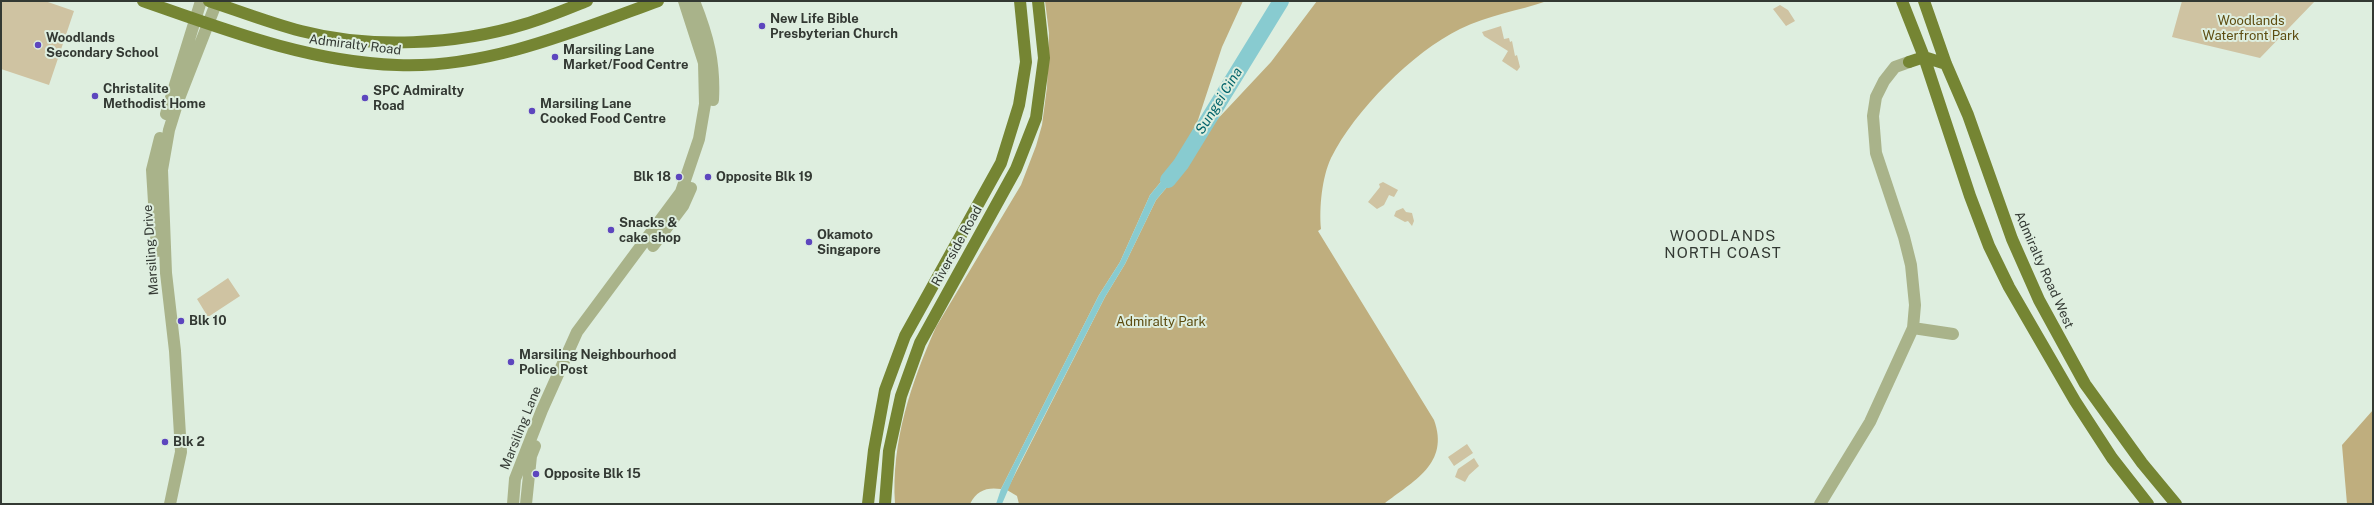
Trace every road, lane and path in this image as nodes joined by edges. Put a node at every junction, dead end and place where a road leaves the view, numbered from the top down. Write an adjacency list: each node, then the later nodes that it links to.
1 (143, 1): 12 (main road, Admiralty Road)
2 (201, 1): 12 (street, Marsiling Drive)
3 (587, 1): 11 (main road, Admiralty Road)
4 (658, 1): 13 (main road, Admiralty Road)
5 (684, 1): 19 (street, Marsiling Lane)
6 (694, 1): 19 (street, Marsiling Lane)
7 (1020, 1): 26 (main road, Riverside Road)
8 (1038, 1): 27 (main road, Riverside Road)
9 (1902, 1): 15 (main road)
10 (1924, 1): 14 (main road, Admiralty Road West)
11 (214, 2): 13 (street, Marsiling Drive)
12 (195, 20): 13 (main road, Admiralty Road); 22 (street, Marsiling Drive)
13 (209, 24): 23 (street, Marsiling Drive)
14 (1935, 35): 16 (main road); 18 (main road, Admiralty Road West)
15 (1916, 36): 16 (main road); 17 (main road)
16 (1924, 57): 17 (main road); 18 (main road); 29 (main road)
17 (1908, 62): 20 (street)
18 (1946, 64): 30 (main road, Admiralty Road West)
19 (658, 233): 24 (street, Marsiling Lane); 25 (street, Marsiling Lane)
20 (1913, 328): 21 (street); 28 (street)
21 (1953, 334)
22 (162, 504)
23 (170, 504)
24 (513, 504)
25 (526, 504)
26 (868, 504)
27 (885, 504)
28 (1820, 504)
29 (2148, 504)
30 (2176, 504)

